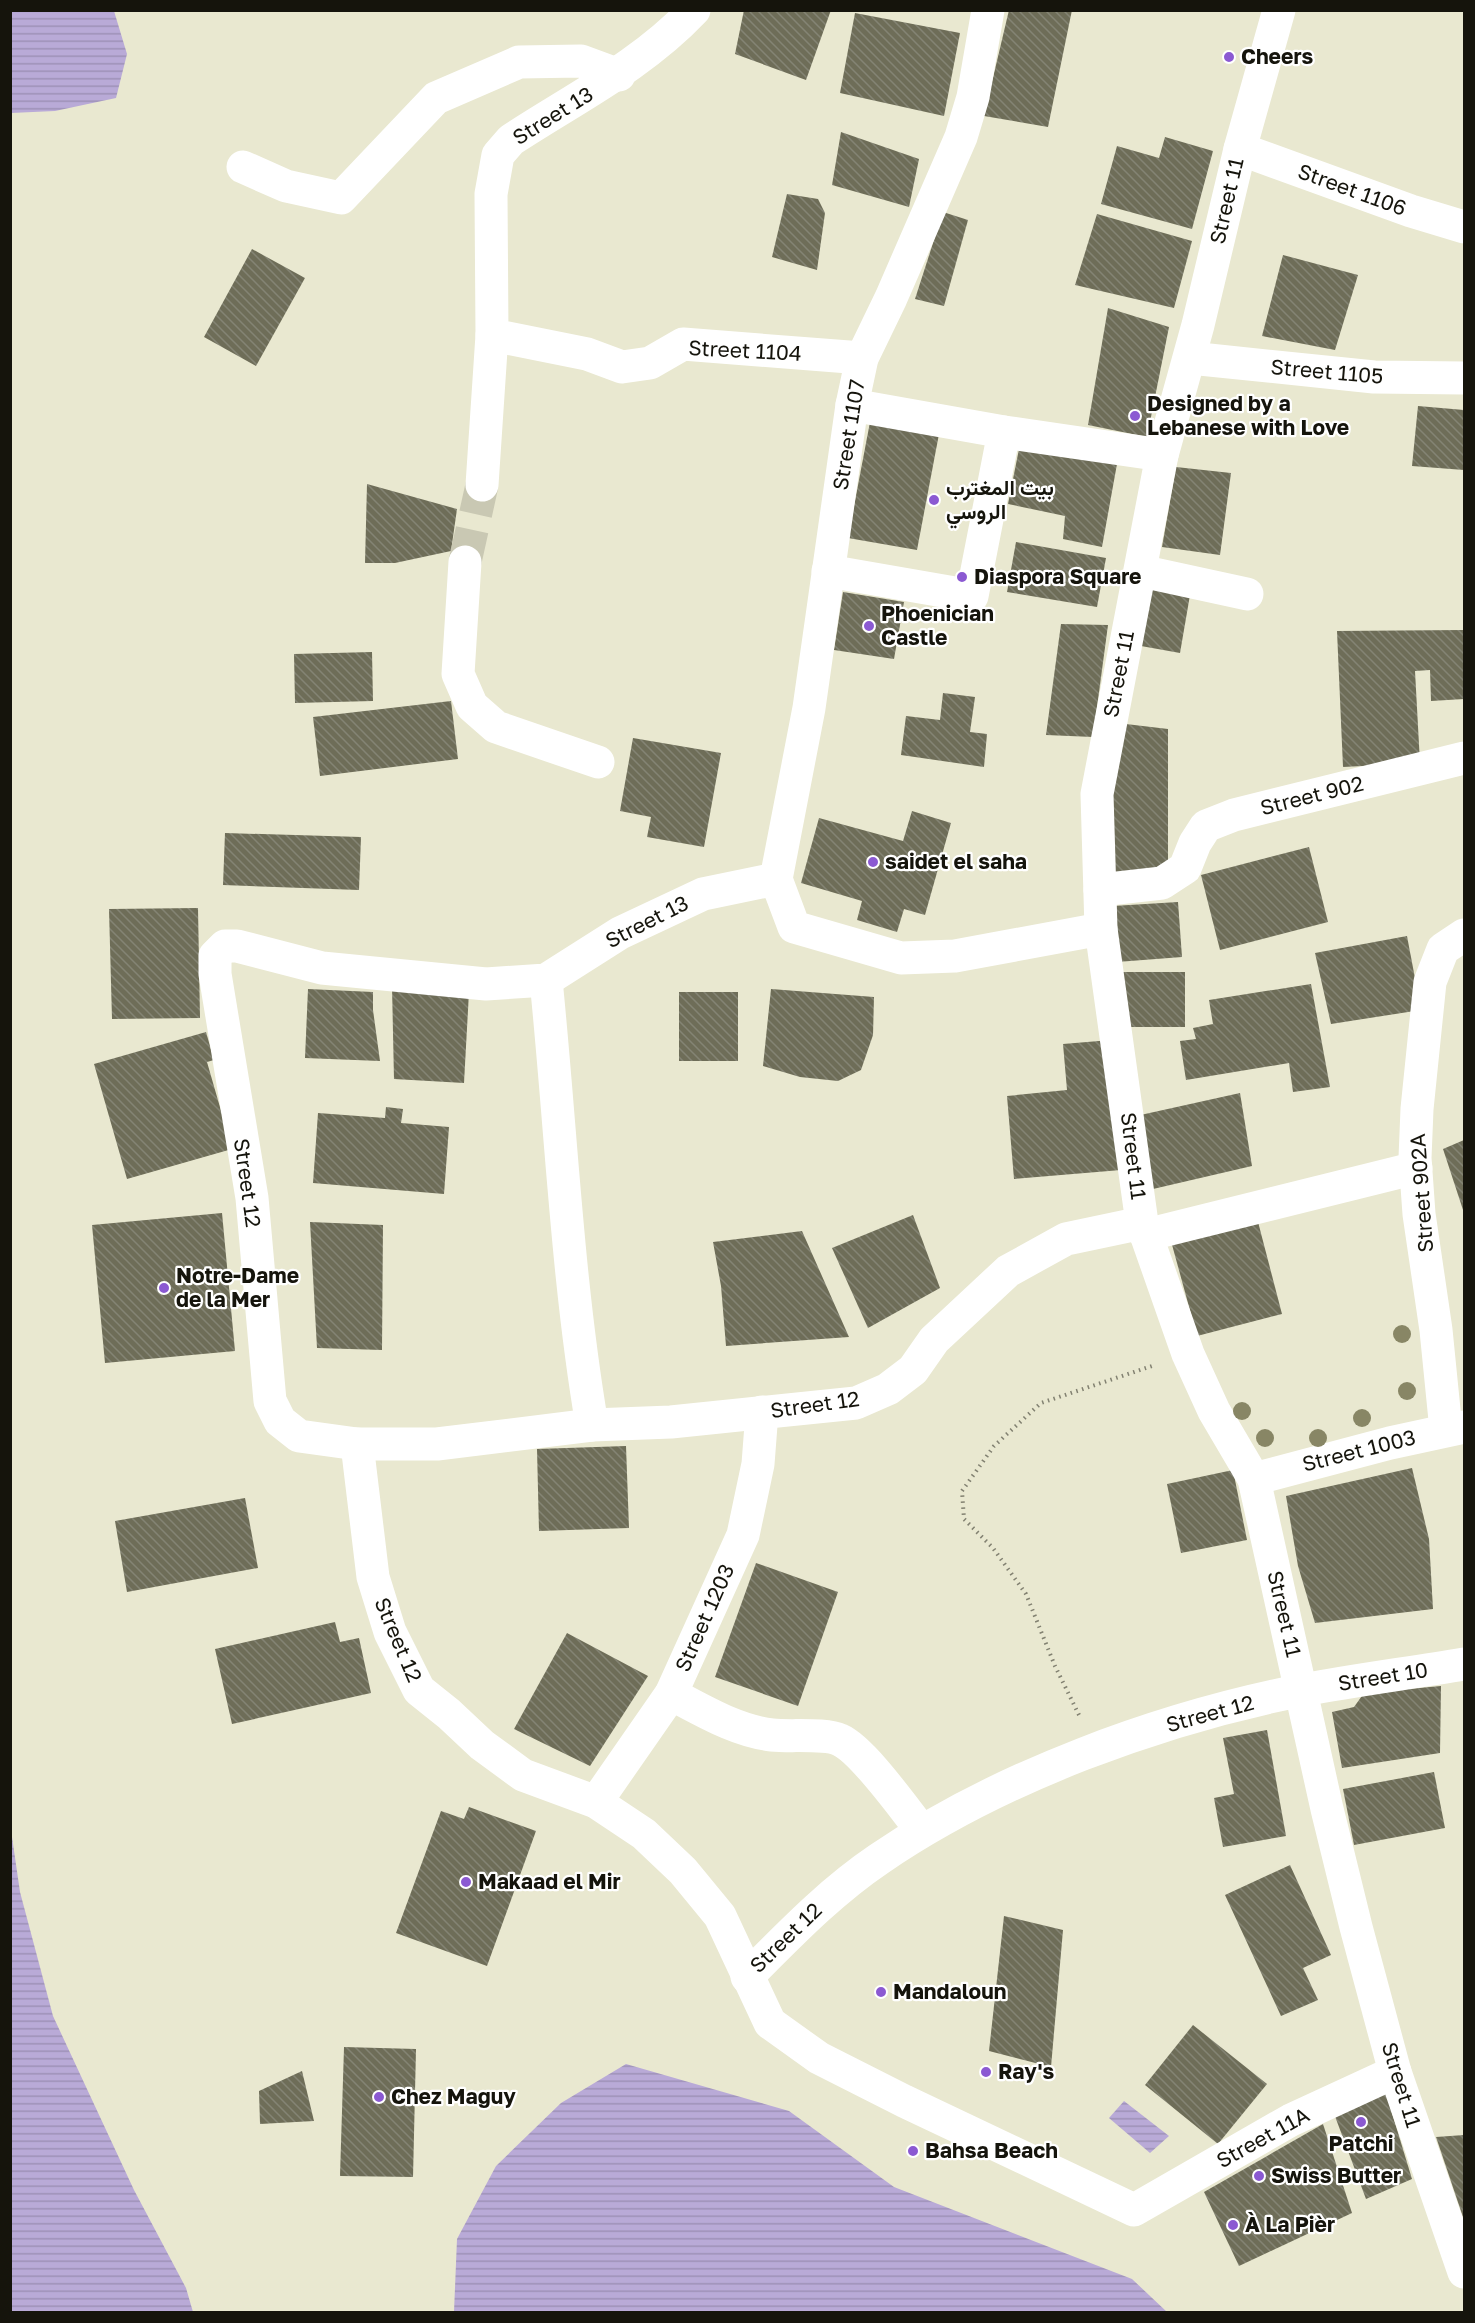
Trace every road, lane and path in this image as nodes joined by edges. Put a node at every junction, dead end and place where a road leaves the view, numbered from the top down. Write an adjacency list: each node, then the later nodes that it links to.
1 (694, 10): 4 (street, Street 13)
2 (988, 10): 9 (street, Street 1107)
3 (1280, 10): 5 (street, Street 11)
4 (619, 75): 6 (street); 8 (street, Street 13)
5 (1240, 149): 7 (street, Street 1106); 10 (street, Street 11)
6 (243, 167)
7 (1464, 227)
8 (492, 335): 9 (street, Street 1104); 15 (street, Street 13)
9 (862, 358): 12 (street, Street 1107)
10 (1190, 358): 11 (street, Street 1105); 14 (street, Street 11)
11 (1464, 378)
12 (852, 405): 13 (street); 17 (street, Street 1107)
13 (1004, 432): 14 (street); 17 (street)
14 (1162, 455): 18 (street, Street 11)
15 (482, 485)
16 (465, 562): 21 (street)
17 (828, 571): 22 (street, Street 1107)
18 (1141, 571): 19 (street); 23 (street, Street 11)
19 (1247, 594)
20 (1464, 758): 23 (street, Street 902)
21 (598, 762)
22 (776, 879): 24 (street); 26 (street, Street 13)
23 (1100, 890): 24 (street, Street 11)
24 (1101, 929): 29 (street, Street 11)
25 (1464, 935): 28 (street, Street 902A)
26 (546, 980): 27 (street, Street 13); 32 (street)
27 (220, 1004): 34 (street, Street 12)
28 (1416, 1168): 29 (street, Street 12); 33 (street, Street 902A)
29 (1144, 1229): 30 (street, Street 11); 31 (street, Street 12)
30 (1188, 1354): 35 (street, Street 11); 39 (path)
31 (762, 1413): 32 (street, Street 12); 38 (street, Street 1203)
32 (592, 1425): 34 (street, Street 12)
33 (1455, 1428): 35 (street, Street 1003)
34 (357, 1444): 40 (street, Street 12)
35 (1254, 1479): 37 (street, Street 11)
36 (1464, 1664): 37 (street, Street 10)
37 (1301, 1690): 39 (street, Street 12); 43 (street, Street 11)
38 (671, 1694): 40 (street, Street 1203); 41 (street)
39 (1097, 1750): 41 (street, Street 12)
40 (596, 1802): 42 (street, Street 12)
41 (922, 1831): 42 (street, Street 12)
42 (747, 1977): 43 (street, Street 11A)
43 (1395, 2072): 44 (street, Street 11)
44 (1464, 2272)

